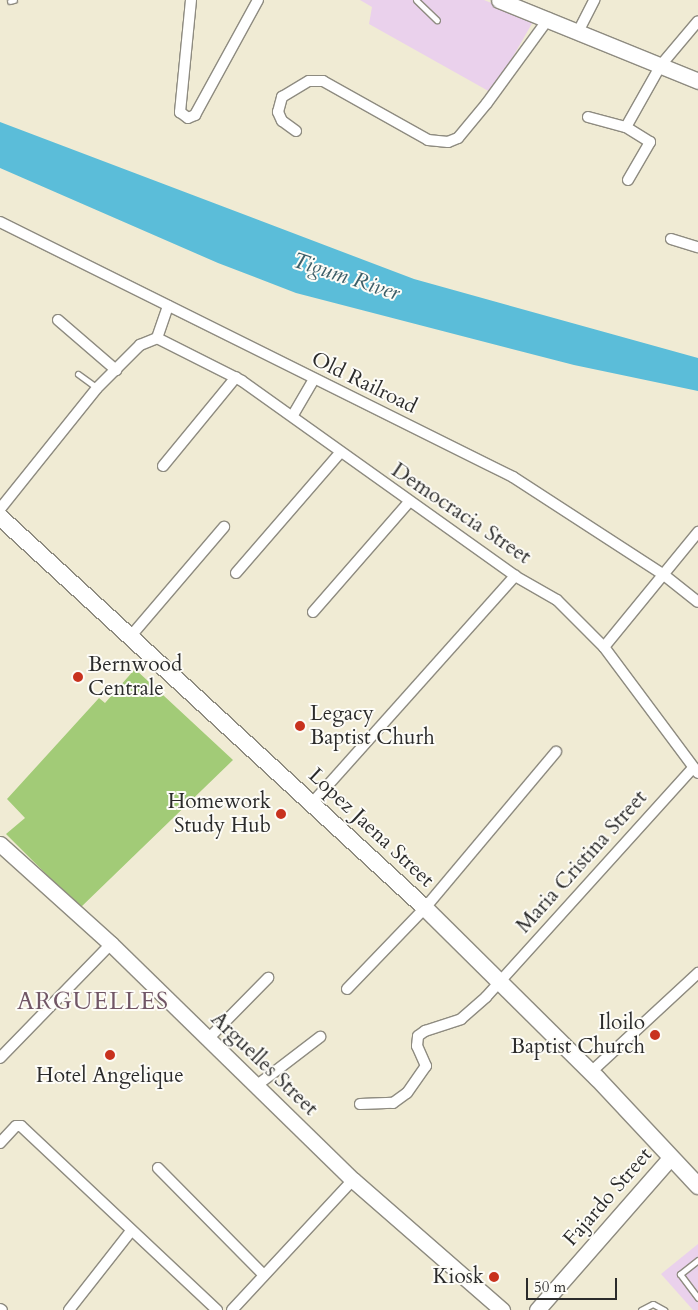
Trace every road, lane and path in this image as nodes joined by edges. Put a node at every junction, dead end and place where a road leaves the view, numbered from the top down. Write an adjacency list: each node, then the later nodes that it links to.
1 (191, 0): 2 (street)
2 (258, 0)
3 (416, 0): 7 (lane)
4 (500, 0): 6 (street)
5 (594, 0): 9 (street)
6 (549, 18): 9 (street); 14 (street)
7 (436, 20)
8 (698, 21): 10 (street)
9 (579, 30): 10 (street)
10 (662, 65): 11 (street); 13 (street)
11 (698, 81)
12 (588, 117): 13 (street)
13 (626, 127): 15 (street)
14 (296, 131)
15 (628, 180)
16 (0, 222): 19 (street, Old Railroad)
17 (671, 239): 18 (street)
18 (698, 247)
19 (168, 306): 21 (street); 25 (street, Old Railroad)
20 (58, 320): 22 (street)
21 (157, 338): 22 (street); 24 (street, Democracia Street)
22 (116, 370): 26 (street)
23 (78, 374): 26 (lane)
24 (236, 377): 27 (street, Democracia Street); 29 (street)
25 (314, 379): 27 (street); 36 (street, Old Railroad)
26 (97, 388): 31 (street)
27 (292, 415): 28 (street, Democracia Street)
28 (340, 453): 30 (street, Democracia Street); 35 (street)
29 (163, 466)
30 (409, 502): 37 (street, Democracia Street); 39 (street)
31 (0, 509)
32 (0, 517): 40 (main road, Lopez Jaena Street)
33 (224, 527): 40 (street)
34 (698, 532): 36 (street)
35 (236, 573)
36 (664, 575): 38 (street, Old Railroad); 41 (street)
37 (515, 576): 41 (street, Democracia Street); 44 (street)
38 (698, 602)
39 (313, 612)
40 (130, 637): 44 (main road, Lopez Jaena Street)
41 (604, 647): 43 (street, Democracia Street)
42 (556, 752): 46 (street)
43 (696, 771): 50 (street, Maria Cristina Street)
44 (312, 803): 46 (main road, Lopez Jaena Street)
45 (0, 844): 47 (street, Arguelles Street)
46 (425, 908): 50 (main road, Lopez Jaena Street); 51 (street)
47 (111, 944): 53 (street, Arguelles Street); 54 (street)
48 (698, 973): 55 (street)
49 (268, 978): 53 (street)
50 (500, 982): 55 (main road, Lopez Jaena Street); 57 (street, Maria Cristina Street)
51 (347, 989)
52 (320, 1037): 56 (street)
53 (208, 1039): 56 (street, Arguelles Street)
54 (0, 1058)
55 (591, 1072): 59 (main road, Lopez Jaena Street)
56 (256, 1086): 61 (street, Arguelles Street)
57 (360, 1104)
58 (0, 1143): 63 (street)
59 (671, 1157): 62 (main road, Lopez Jaena Street); 71 (street, Fajardo Street)
60 (158, 1168): 65 (street)
61 (353, 1180): 65 (street); 70 (street, Arguelles Street)
62 (698, 1186)
63 (131, 1231): 67 (street); 68 (street)
64 (698, 1260): 66 (lane)
65 (263, 1274): 69 (street)
66 (698, 1298)
67 (69, 1310)
68 (217, 1310)
69 (232, 1310)
70 (502, 1310)
71 (537, 1310)
72 (642, 1310): 73 (lane)
73 (664, 1310)

